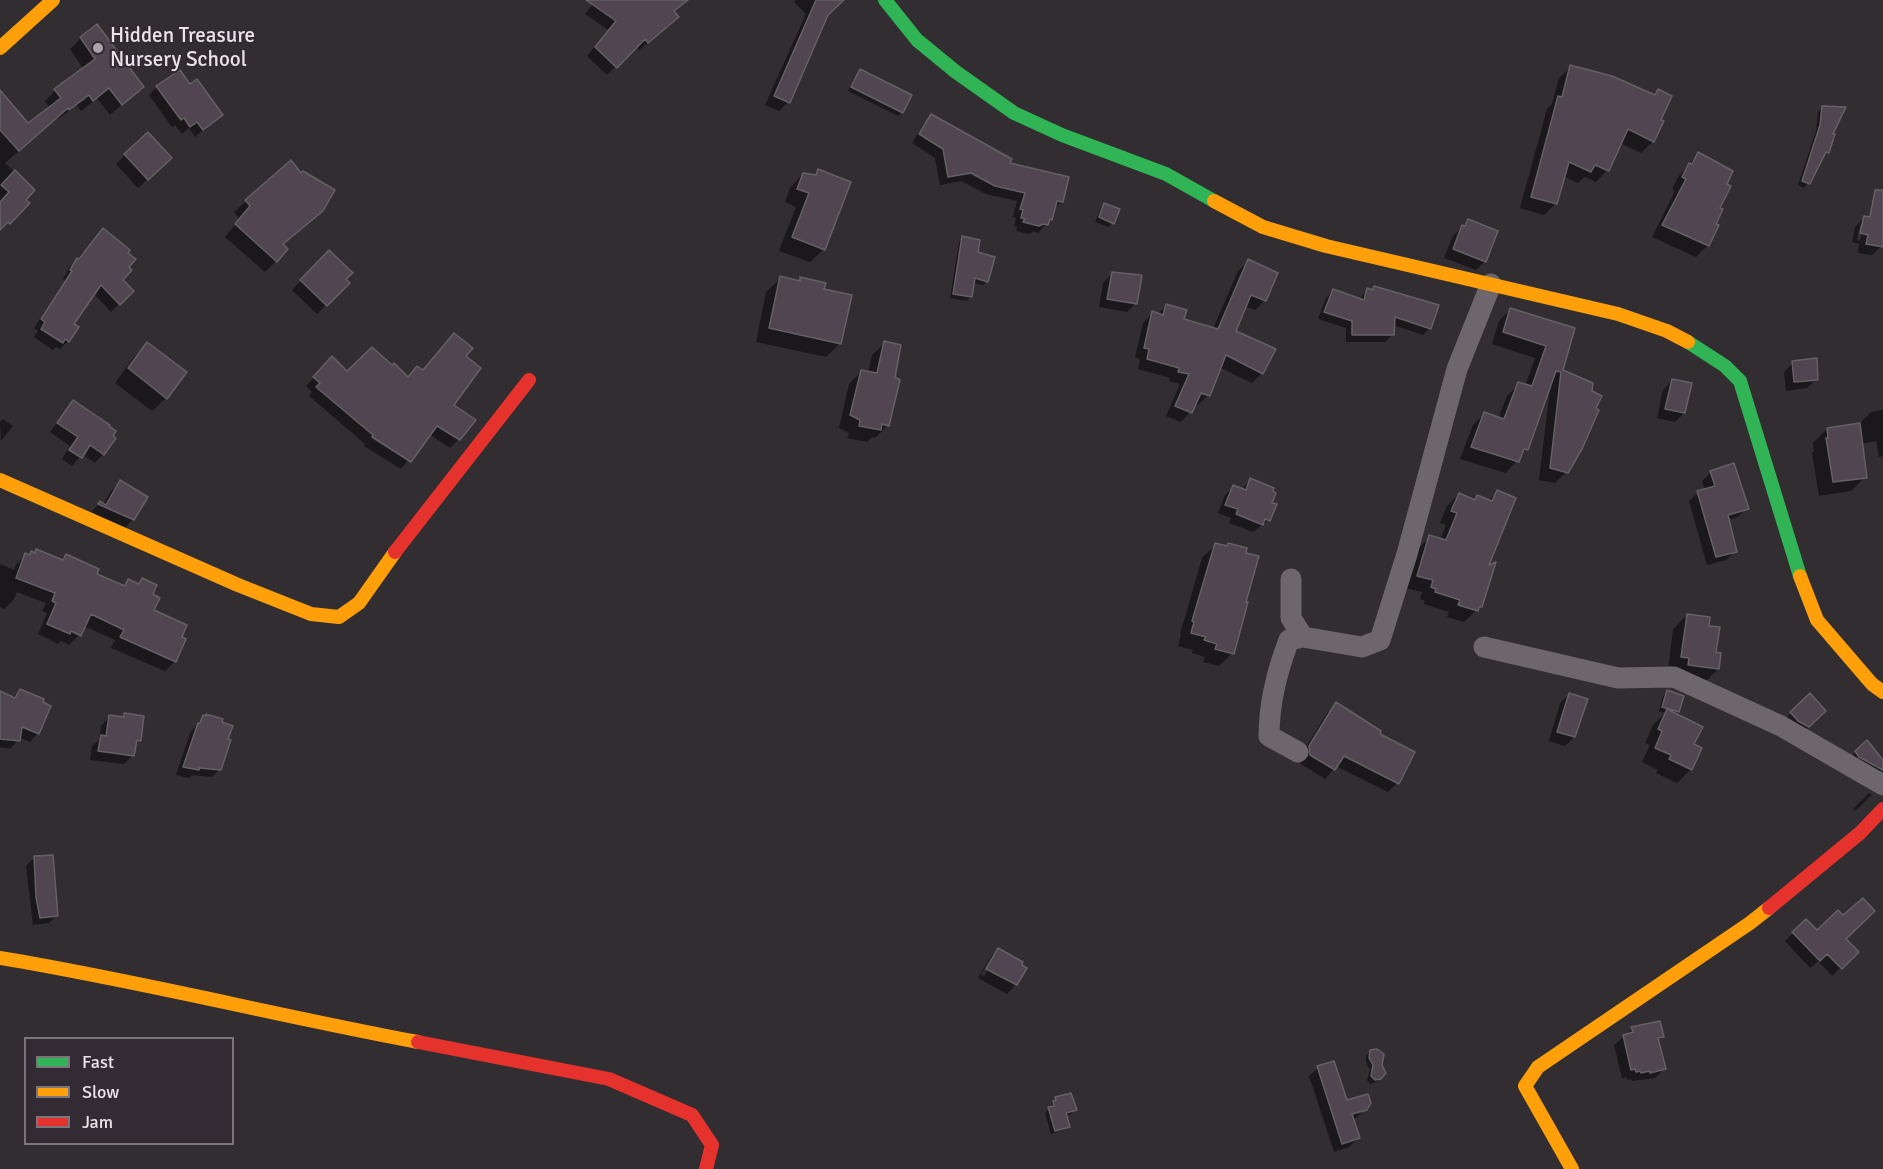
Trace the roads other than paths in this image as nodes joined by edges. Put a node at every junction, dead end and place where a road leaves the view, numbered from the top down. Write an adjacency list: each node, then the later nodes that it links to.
1 (53, 0): 3 (street)
2 (885, 0): 4 (street)
3 (0, 48)
4 (1491, 284): 8 (street); 10 (street)
5 (529, 380): 6 (street)
6 (0, 480)
7 (1291, 579): 8 (street)
8 (1303, 637): 11 (street)
9 (1484, 647): 12 (street)
10 (1883, 692)
11 (1298, 752)
12 (1883, 785)
13 (1883, 809): 16 (street)
14 (0, 958): 15 (street)
15 (706, 1169)
16 (1572, 1169)

